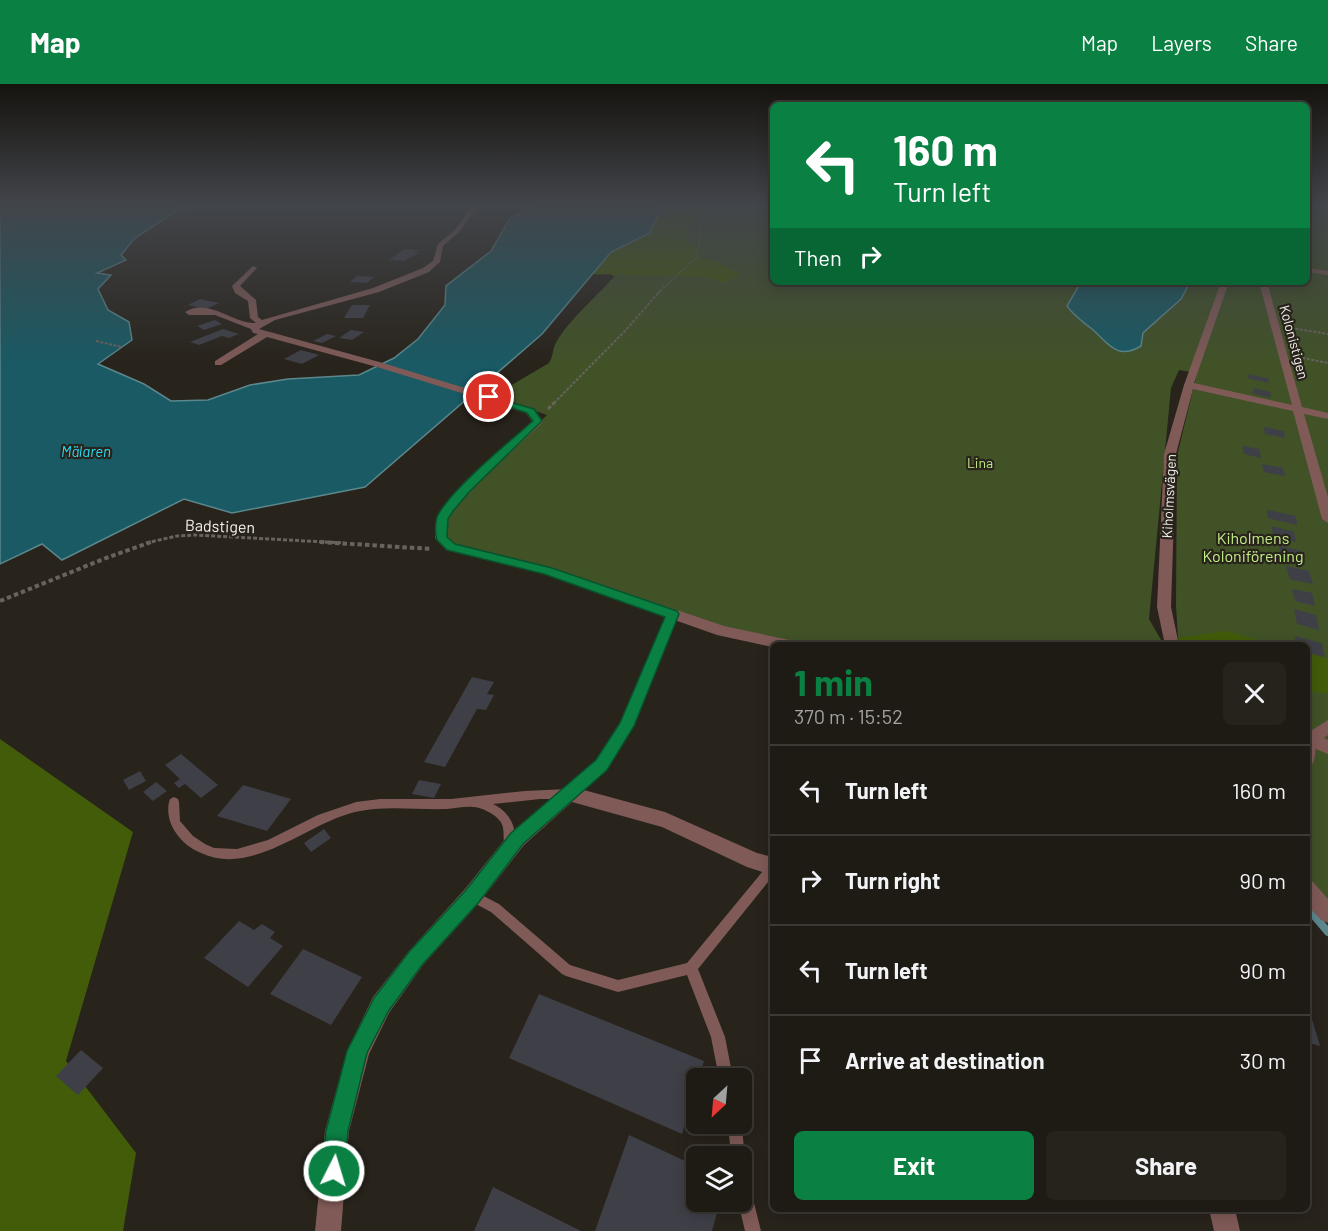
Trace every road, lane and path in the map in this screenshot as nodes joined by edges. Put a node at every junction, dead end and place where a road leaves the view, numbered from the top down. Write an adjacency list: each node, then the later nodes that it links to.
1 (437, 258): 9 (street)
2 (695, 258): 21 (path)
3 (253, 268): 9 (street)
4 (1310, 271): 5 (street)
5 (1328, 273)
6 (1224, 285): 18 (street, Kiholmsvägen)
7 (1264, 285): 10 (street, Kolonistigen)
8 (189, 312): 9 (street)
9 (257, 325): 11 (street)
10 (1275, 326): 12 (path); 15 (street, Kolonistigen)
11 (265, 334): 16 (street); 21 (street)
12 (1328, 334)
13 (96, 341): 14 (path)
14 (122, 347)
15 (1283, 354): 17 (path); 19 (street, Kolonistigen)
16 (218, 363)
17 (1328, 363)
18 (1189, 385): 19 (street); 30 (street, Kiholmsvägen)
19 (1298, 410): 20 (street); 22 (street, Kolonistigen)
20 (1328, 416)
21 (538, 421): 26 (street)
22 (1317, 477): 23 (street); 24 (street, Kolonistigen)
23 (1328, 484)
24 (1325, 496): 25 (street, Kolonistigen)
25 (1328, 519)
26 (451, 547): 27 (path, Badstigen); 28 (street)
27 (0, 602)
28 (673, 614): 29 (street); 35 (lane)
29 (775, 642)
30 (1171, 642)
31 (1328, 726): 32 (street)
32 (1310, 738)
33 (1310, 739): 34 (street)
34 (1328, 747)
35 (569, 794): 37 (lane); 38 (street); 39 (street)
36 (174, 802): 37 (lane)
37 (471, 802): 38 (lane)
38 (508, 850): 42 (street)
39 (770, 866)
40 (770, 869): 44 (lane)
41 (1310, 893): 43 (street)
42 (472, 896): 44 (lane); 48 (street)
43 (1328, 913)
44 (691, 968): 45 (lane)
45 (724, 1068)
46 (748, 1212): 49 (lane)
47 (1223, 1212): 50 (street)
48 (328, 1231)
49 (753, 1231)
50 (1227, 1231)

